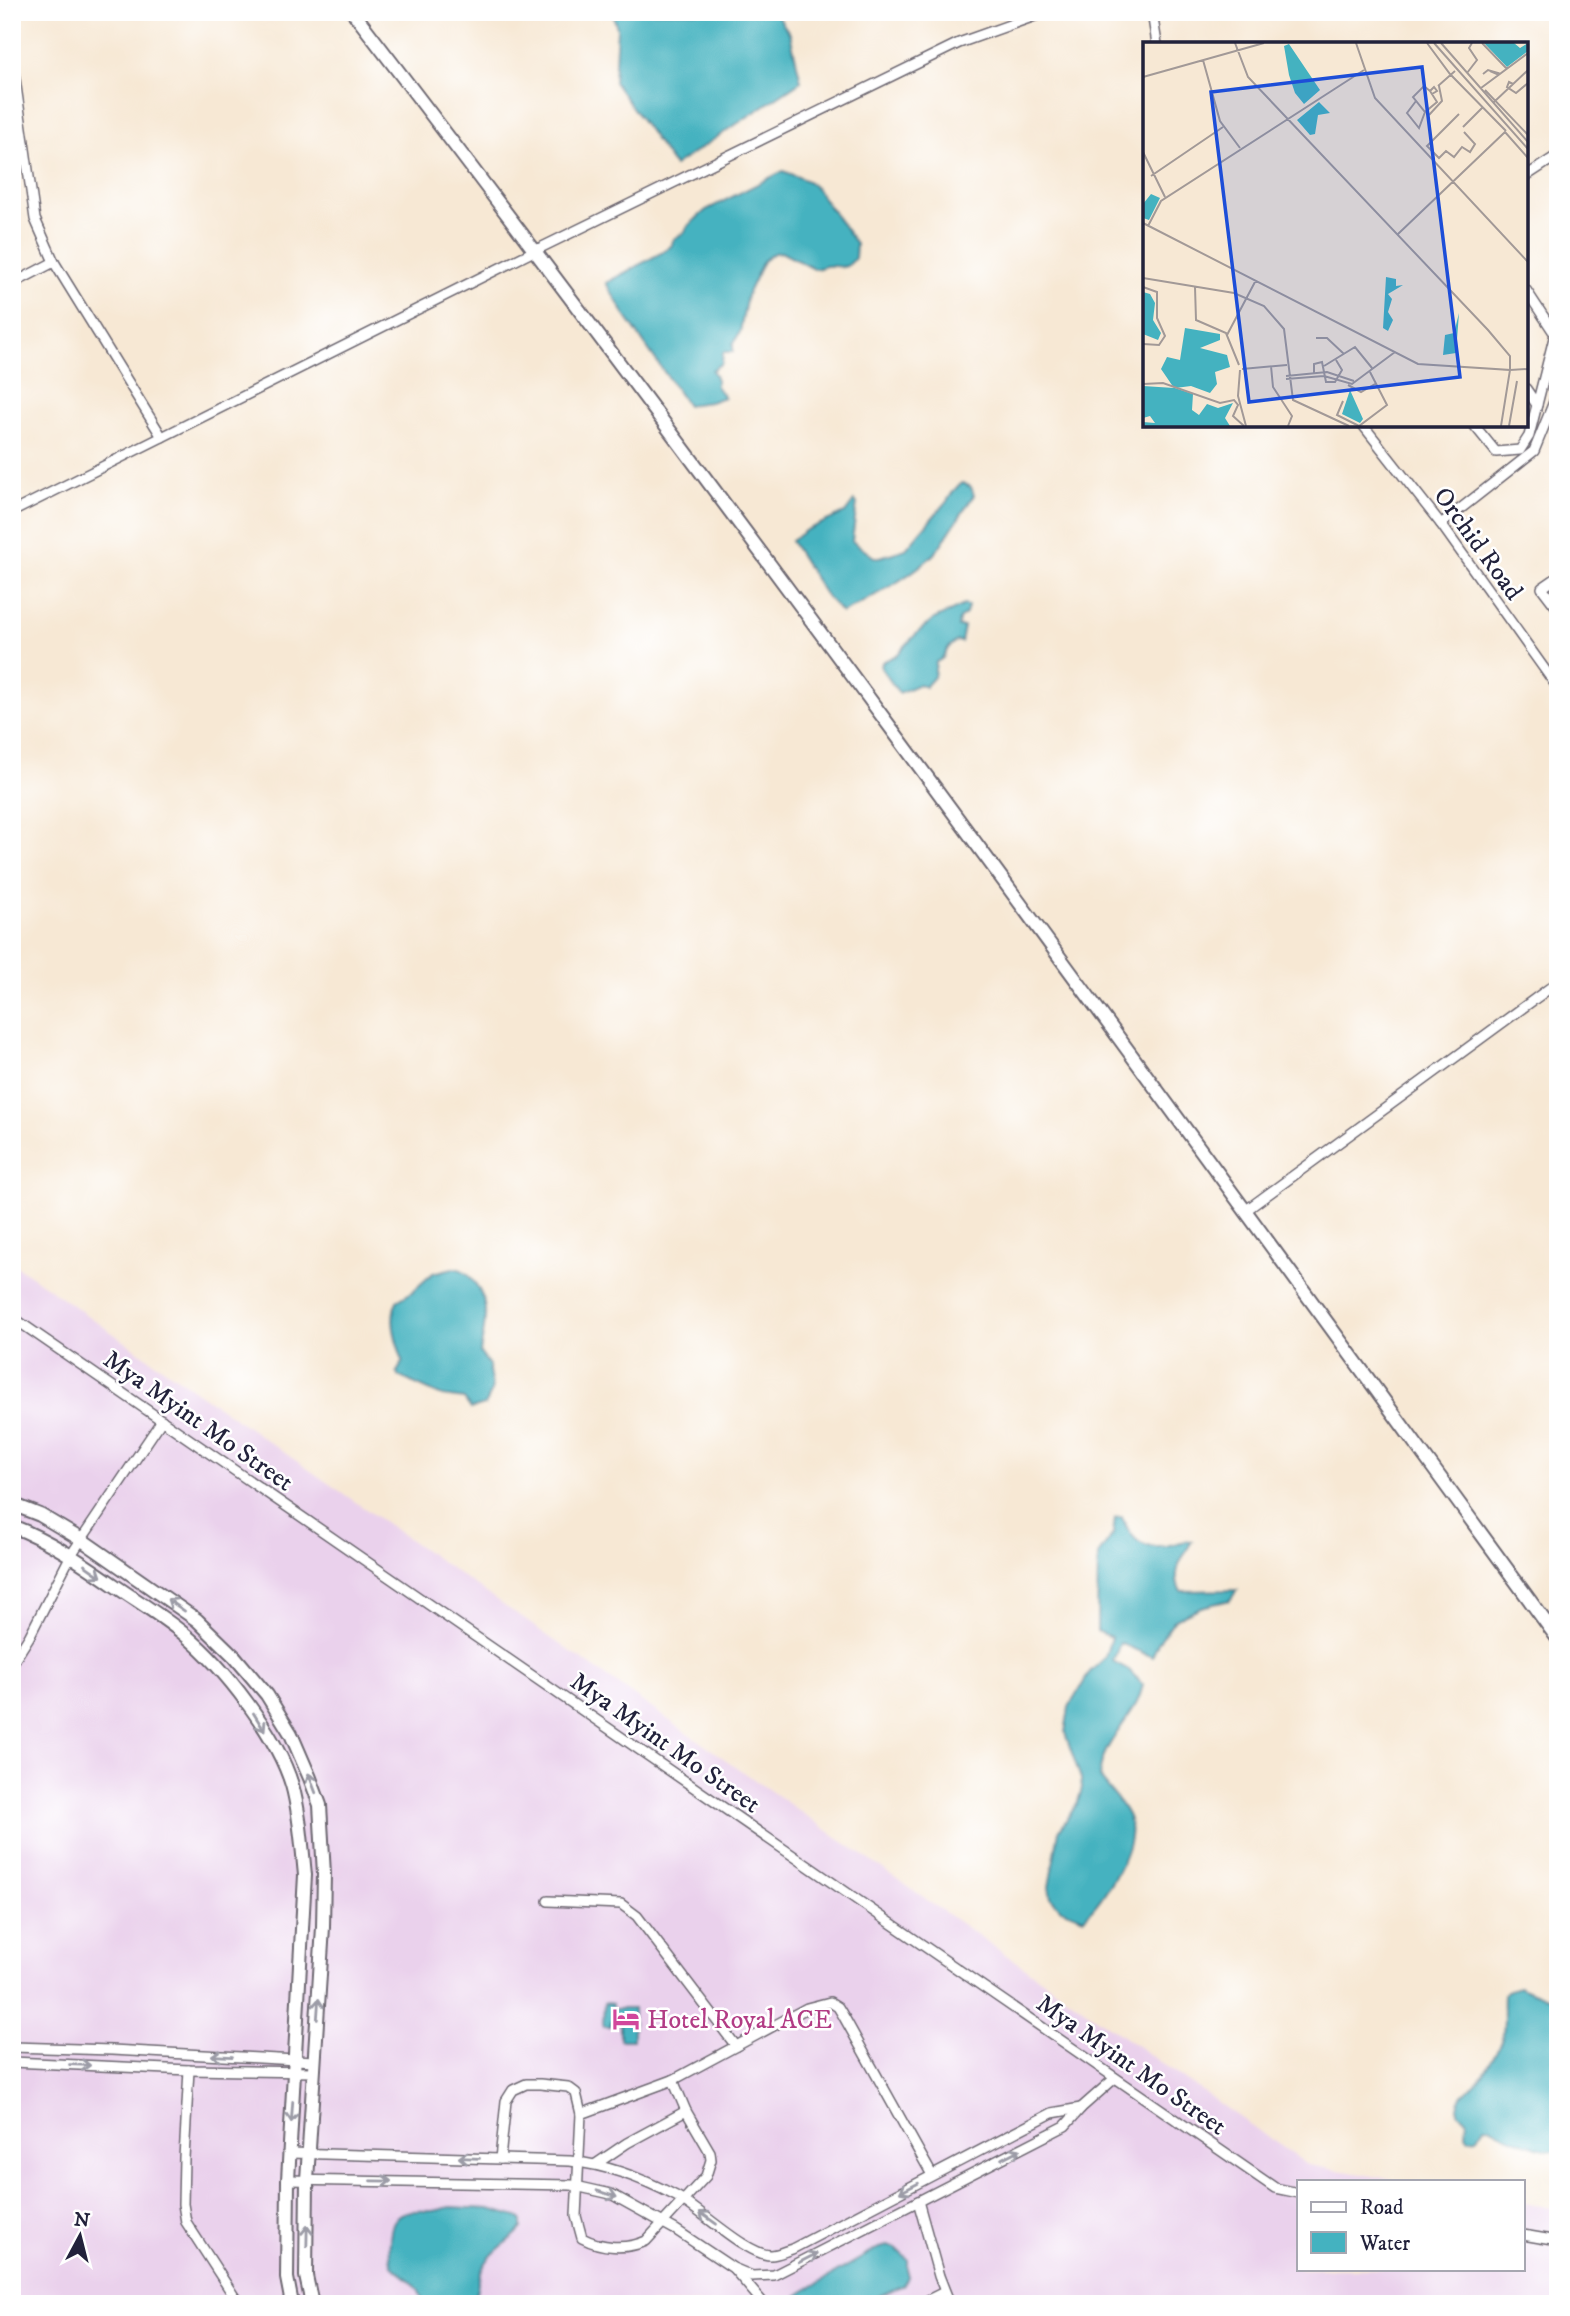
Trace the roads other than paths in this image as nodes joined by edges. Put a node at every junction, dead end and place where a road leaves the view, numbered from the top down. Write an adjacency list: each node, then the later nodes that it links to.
1 (353, 12): 8 (main road)
2 (1046, 12): 8 (street)
3 (1152, 12): 4 (street)
4 (1157, 42)
5 (12, 58): 9 (street)
6 (1558, 155): 7 (street)
7 (1528, 175)
8 (534, 251): 18 (street); 25 (main road)
9 (54, 262): 10 (street); 18 (street)
10 (12, 284)
11 (1528, 295): 12 (street)
12 (1557, 334): 15 (street)
13 (1558, 391): 20 (street)
14 (1528, 392): 15 (street)
15 (1537, 405): 17 (street)
16 (1365, 427): 20 (street, Orchid Road)
17 (1476, 427)
18 (162, 437): 19 (street)
19 (12, 512)
20 (1441, 524): 23 (street, Orchid Road)
21 (1558, 577): 22 (street)
22 (1558, 609)
23 (1558, 688)
24 (1558, 982): 25 (street)
25 (1245, 1211): 32 (main road)
26 (12, 1317): 27 (street, Mya Myint Mo Street)
27 (162, 1420): 30 (street); 43 (street, Mya Myint Mo Street)
28 (12, 1504): 30 (main road)
29 (12, 1525): 31 (main road)
30 (82, 1540): 31 (street); 41 (main road, one-way to 30)
31 (71, 1555): 33 (street); 40 (main road, one-way to 40)
32 (1558, 1639)
33 (12, 1664)
34 (548, 1901): 35 (street)
35 (736, 2046): 44 (street); 53 (street)
36 (12, 2047): 37 (street)
37 (112, 2050): 39 (street); 40 (street, one-way to 37)
38 (12, 2062): 39 (street, one-way to 39)
39 (111, 2066): 42 (street)
40 (295, 2066): 41 (street); 42 (street); 48 (main road, one-way to 48)
41 (314, 2067): 49 (main road)
42 (189, 2070): 65 (street)
43 (1115, 2078): 45 (street); 57 (street, Mya Myint Mo Street)
44 (673, 2080): 46 (street); 47 (street)
45 (1081, 2108): 53 (street); 59 (street, one-way to 45)
46 (686, 2111): 52 (street); 58 (street)
47 (581, 2114): 50 (street); 51 (street)
48 (290, 2153): 49 (street); 54 (main road)
49 (309, 2153): 50 (street, one-way to 49); 55 (main road)
50 (500, 2159): 51 (street)
51 (579, 2162): 52 (street); 56 (street)
52 (596, 2164): 58 (street)
53 (932, 2175): 58 (street, one-way to 58)
54 (288, 2180): 55 (street); 66 (main road)
55 (307, 2180): 56 (street, one-way to 56); 67 (main road, one-way to 55)
56 (577, 2187): 60 (street, one-way to 60); 60 (street)
57 (1297, 2193)
58 (684, 2201): 60 (street)
59 (918, 2201): 63 (street, one-way to 59); 64 (street)
60 (664, 2223): 63 (street)
61 (1524, 2235): 62 (street)
62 (1558, 2241)
63 (733, 2268): 68 (street)
64 (944, 2292): 69 (street); 70 (street)
65 (239, 2304)
66 (292, 2304)
67 (312, 2304)
68 (764, 2304)
69 (920, 2304)
70 (950, 2304)

